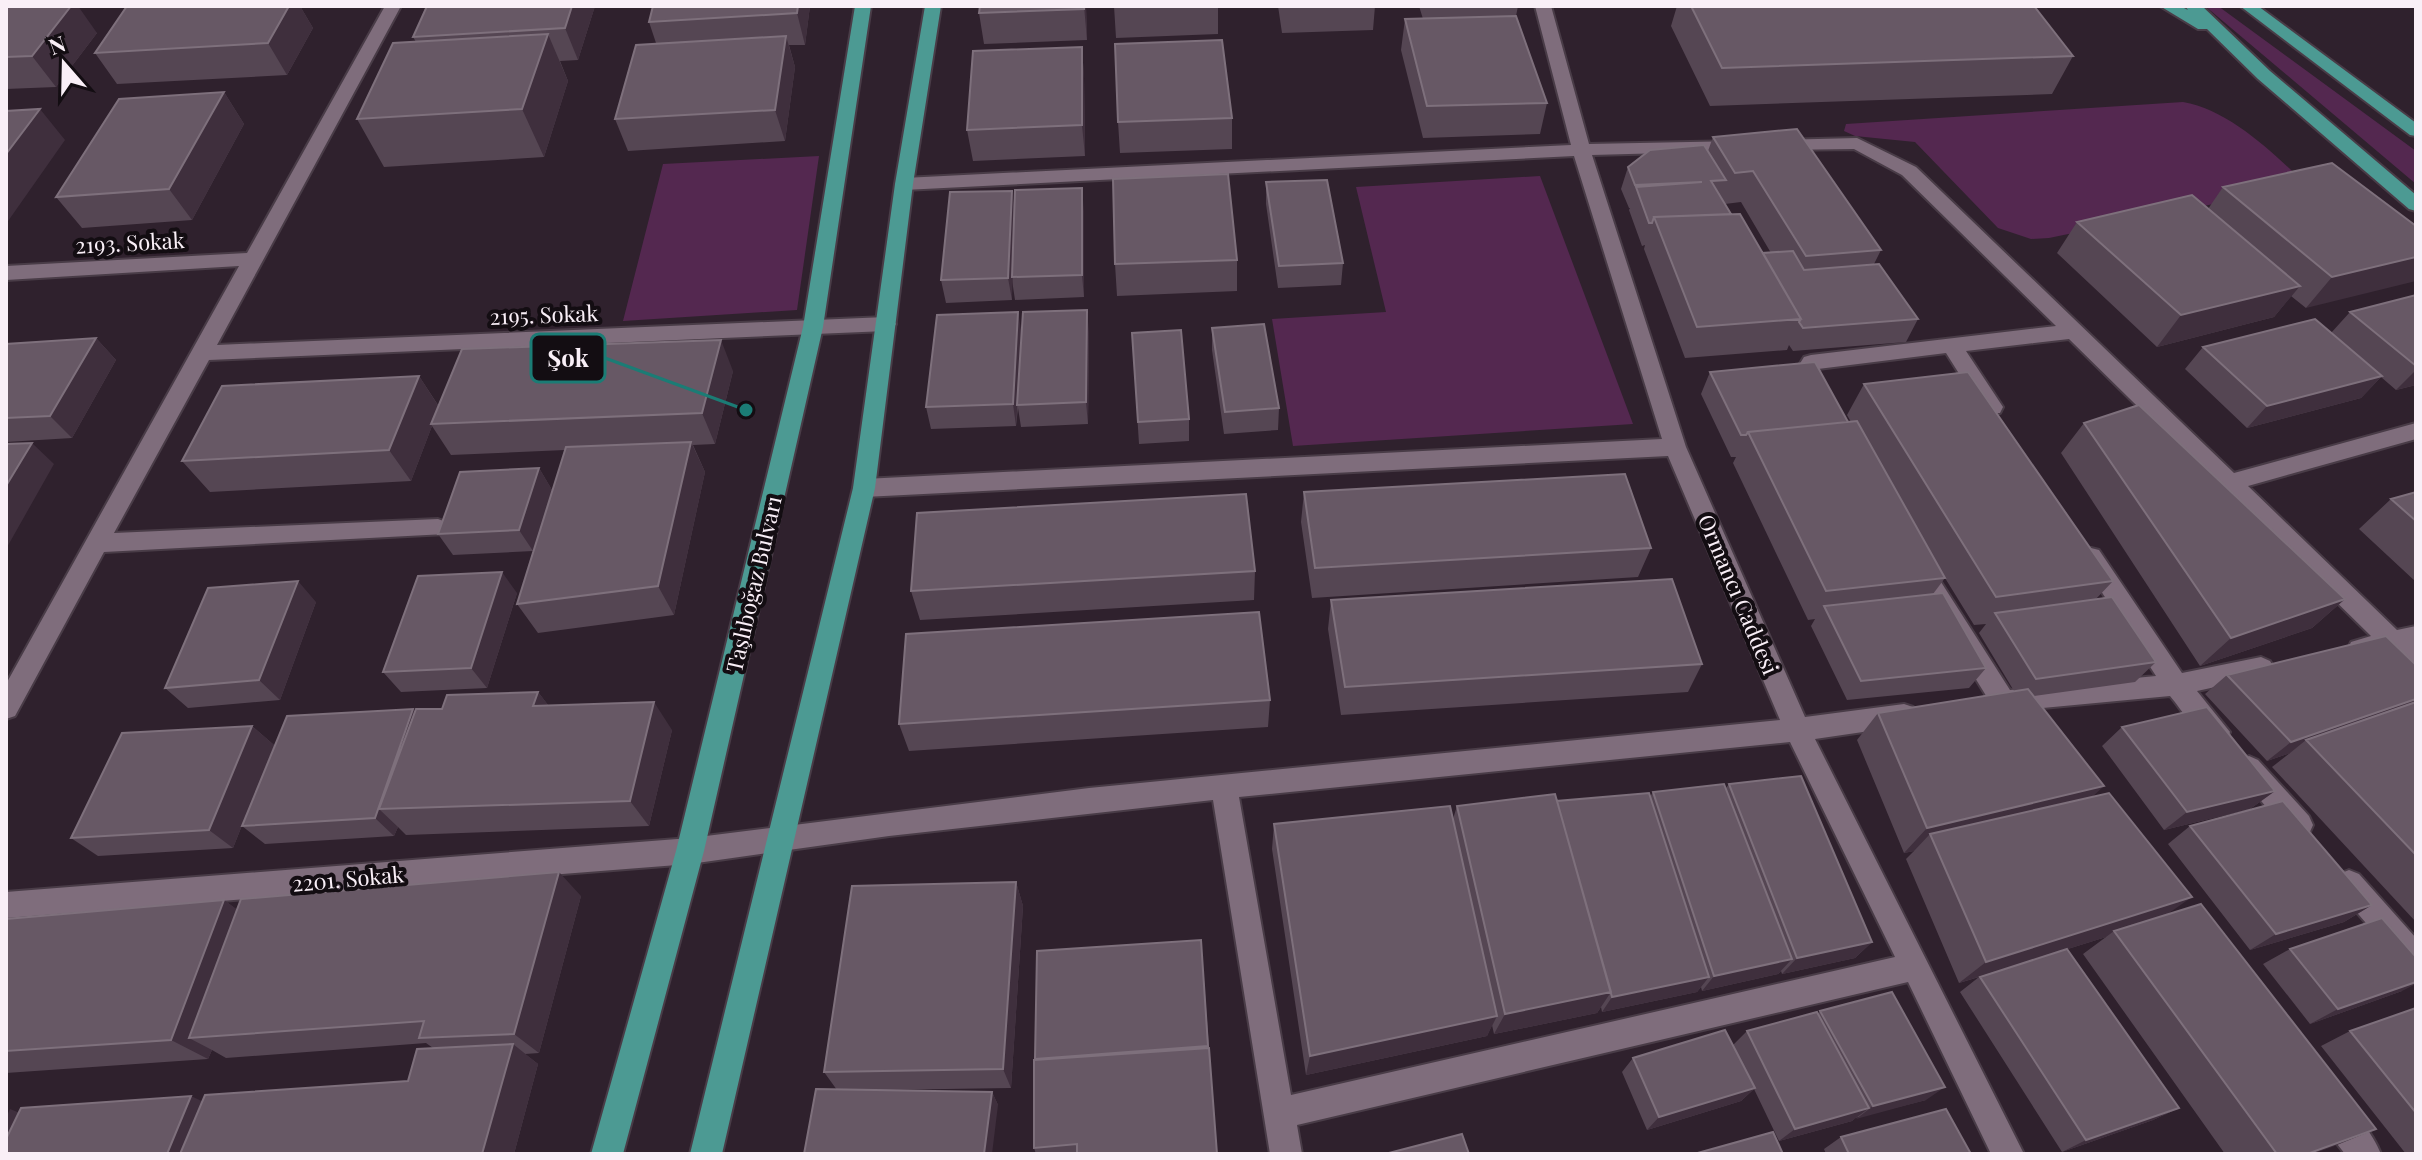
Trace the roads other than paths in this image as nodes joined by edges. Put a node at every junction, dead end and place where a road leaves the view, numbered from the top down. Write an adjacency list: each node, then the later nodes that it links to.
1 (393, 6): 13 (street)
2 (863, 6): 16 (main road, Taşlıboğaz Bulvarı)
3 (933, 6): 11 (main road)
4 (1543, 6): 10 (street, Ormancı Caddesi)
5 (2168, 6): 8 (main road)
6 (2193, 6): 8 (main road)
7 (2248, 6): 9 (main road)
8 (2220, 33): 12 (main road)
9 (2416, 131)
10 (1581, 150): 11 (street); 17 (street); 23 (street, Ormancı Caddesi)
11 (904, 184): 15 (main road)
12 (2416, 205)
13 (256, 259): 14 (street, 2193. Sokak); 19 (street)
14 (6, 273)
15 (886, 324): 16 (street, 2195. Sokak); 25 (main road)
16 (813, 327): 19 (street, 2195. Sokak); 44 (main road, Taşlıboğaz Bulvarı)
17 (2074, 331): 18 (street); 24 (street)
18 (1951, 345): 20 (street); 21 (street)
19 (204, 353): 29 (street)
20 (1819, 405)
21 (2003, 423)
22 (2416, 431): 24 (street)
23 (1675, 447): 25 (street); 40 (street, Ormancı Caddesi)
24 (2230, 483): 30 (street)
25 (864, 488): 42 (main road)
26 (438, 528): 29 (street)
27 (1902, 540): 35 (street)
28 (2081, 541): 34 (street)
29 (98, 543): 37 (street)
30 (2405, 639): 31 (street); 33 (street)
31 (2331, 654)
32 (2285, 663): 34 (street)
33 (2416, 664)
34 (2176, 685): 35 (street); 43 (street)
35 (2001, 701): 36 (street); 39 (street)
36 (1970, 706)
37 (6, 708)
38 (1923, 713): 40 (street, 2201. Sokak)
39 (2021, 725)
40 (1798, 731): 41 (street, 2201. Sokak); 48 (street, Ormancı Caddesi)
41 (1224, 787): 42 (street, 2201. Sokak); 50 (street)
42 (782, 837): 44 (street, 2201. Sokak); 52 (main road)
43 (2312, 840)
44 (690, 851): 46 (street, 2201. Sokak); 51 (main road, Taşlıboğaz Bulvarı)
45 (2332, 864): 47 (street)
46 (6, 905)
47 (2416, 959)
48 (1913, 967): 50 (street); 54 (street, Ormancı Caddesi)
49 (2316, 1093): 55 (street)
50 (1280, 1113): 53 (street)
51 (607, 1154)
52 (706, 1154)
53 (1286, 1154)
54 (2008, 1154)
55 (2365, 1154)

